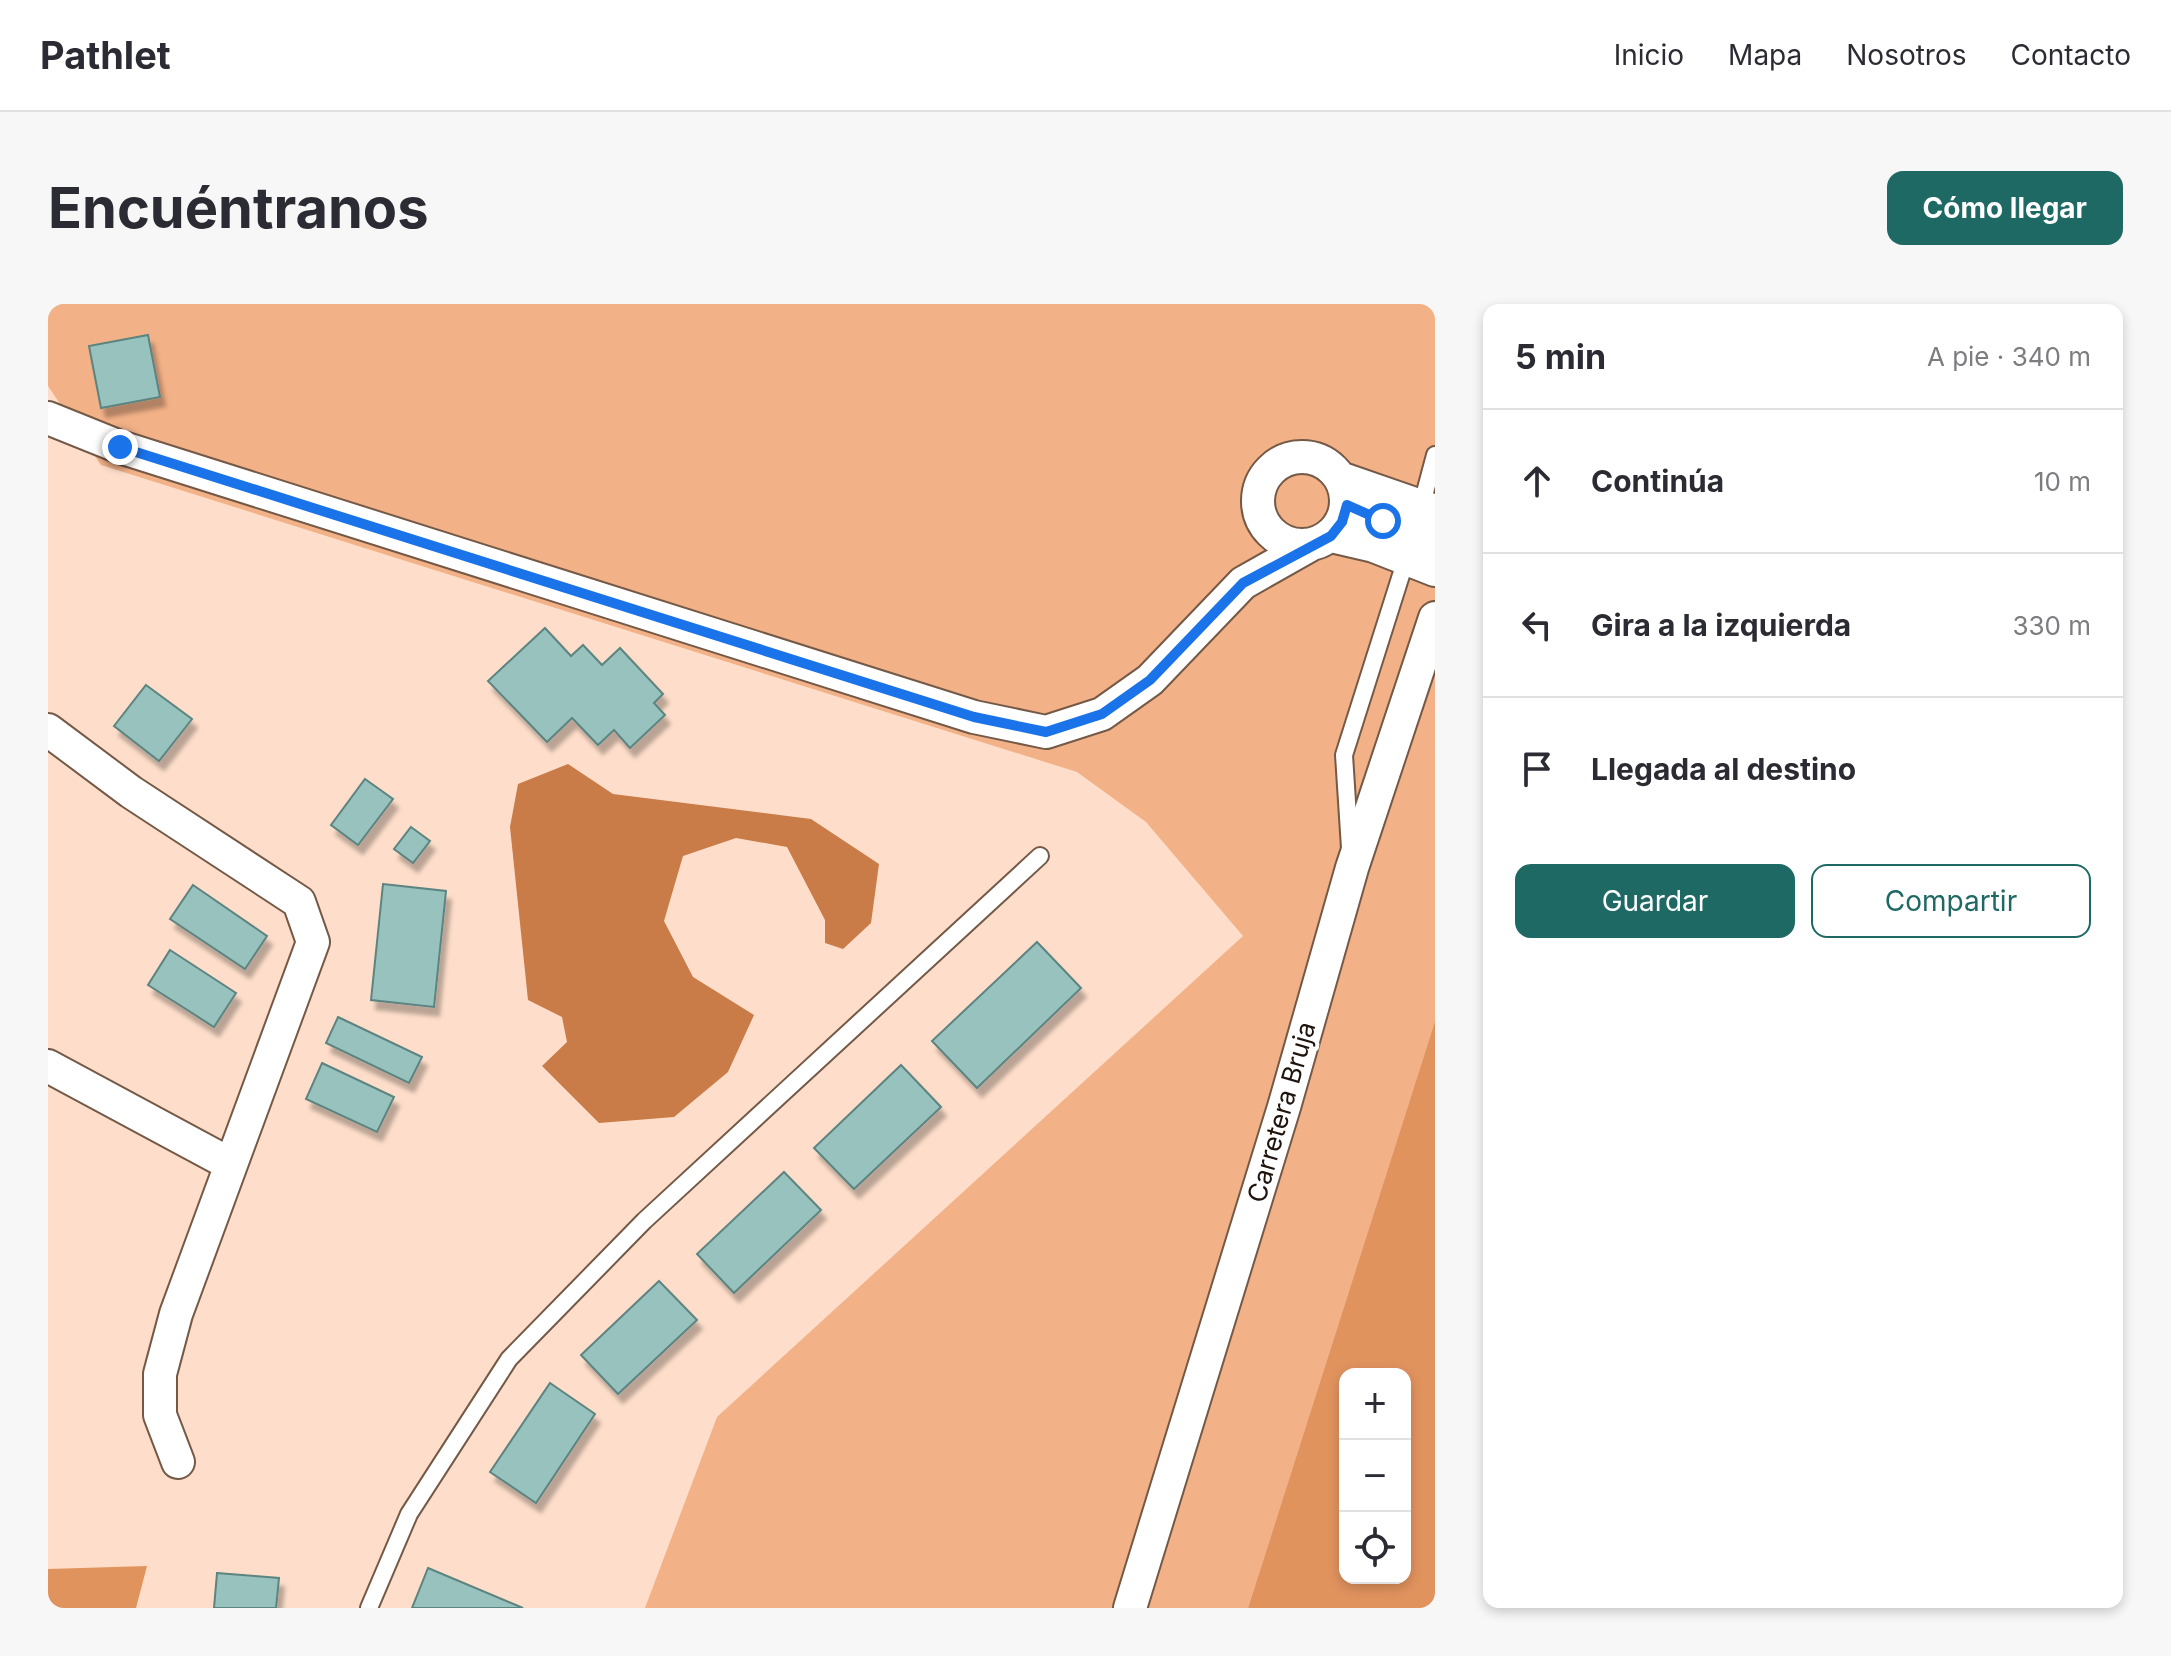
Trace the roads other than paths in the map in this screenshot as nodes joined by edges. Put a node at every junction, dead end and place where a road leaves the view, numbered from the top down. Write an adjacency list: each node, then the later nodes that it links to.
1 (48, 418): 7 (street)
2 (1435, 455): 5 (lane)
3 (1344, 492): 4 (street); 5 (street); 6 (street)
4 (1267, 527): 6 (street); 7 (street)
5 (1424, 536): 6 (street); 11 (lane)
6 (1320, 540): 7 (street)
7 (1243, 583)
8 (1435, 618): 11 (street, Carretera Bruja)
9 (48, 730): 13 (street)
10 (1040, 856): 15 (lane)
11 (1352, 868): 16 (street, Carretera Bruja)
12 (48, 1066): 13 (street)
13 (230, 1164): 14 (street)
14 (178, 1462)
15 (369, 1608)
16 (1130, 1608)

